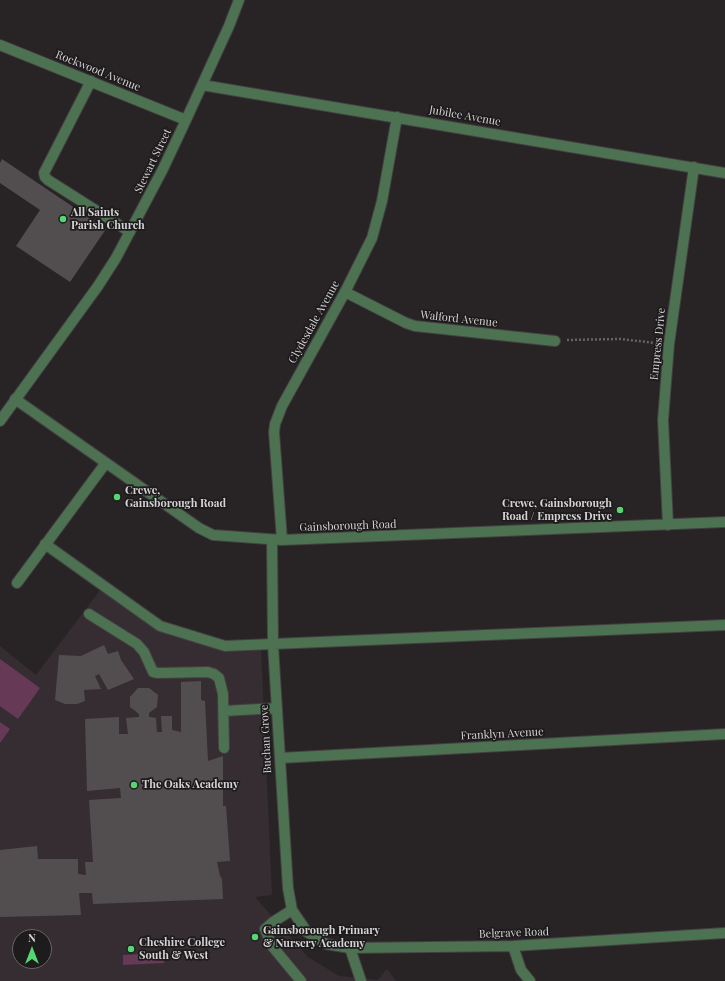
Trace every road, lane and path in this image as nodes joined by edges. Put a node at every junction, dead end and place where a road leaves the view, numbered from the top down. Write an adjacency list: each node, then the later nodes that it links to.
1 (239, 0): 4 (street, Stewart Street)
2 (0, 45): 3 (street, Rockwood Avenue)
3 (91, 81): 6 (street, Rockwood Avenue); 9 (street)
4 (202, 85): 5 (street, Jubilee Avenue); 6 (street, Stewart Street)
5 (397, 117): 7 (street, Jubilee Avenue); 10 (street, Clydesdale Avenue)
6 (186, 120): 9 (street, Stewart Street)
7 (694, 167): 8 (street, Jubilee Avenue); 12 (street, Empress Drive)
8 (725, 173)
9 (130, 232): 13 (street, Stewart Street)
10 (345, 292): 11 (street, Walford Avenue); 18 (street, Clydesdale Avenue)
11 (555, 341): 12 (path)
12 (669, 344): 17 (street, Empress Drive)
13 (15, 399): 14 (street, Stewart Street); 15 (street, Gainsborough Road)
14 (0, 421)
15 (105, 464): 18 (street, Gainsborough Road); 19 (street)
16 (725, 522): 17 (street, Gainsborough Road)
17 (668, 525): 18 (street, Gainsborough Road)
18 (277, 540): 23 (street, Buchan Grove)
19 (45, 544): 20 (street); 23 (street)
20 (16, 583)
21 (89, 614): 25 (street)
22 (725, 625): 23 (street)
23 (273, 645): 24 (street, Buchan Grove)
24 (277, 708): 25 (street); 28 (street, Buchan Grove)
25 (224, 711): 27 (street)
26 (725, 734): 28 (street, Franklyn Avenue)
27 (224, 748)
28 (280, 758): 29 (street, Buchan Grove)
29 (292, 910): 30 (street, Buchan Grove); 34 (street)
30 (306, 932): 33 (street, Belgrave Road)
31 (725, 933): 32 (street, Belgrave Road)
32 (513, 946): 33 (street, Belgrave Road); 36 (street)
33 (350, 948): 35 (street)
34 (301, 981)
35 (361, 981)
36 (530, 981)

